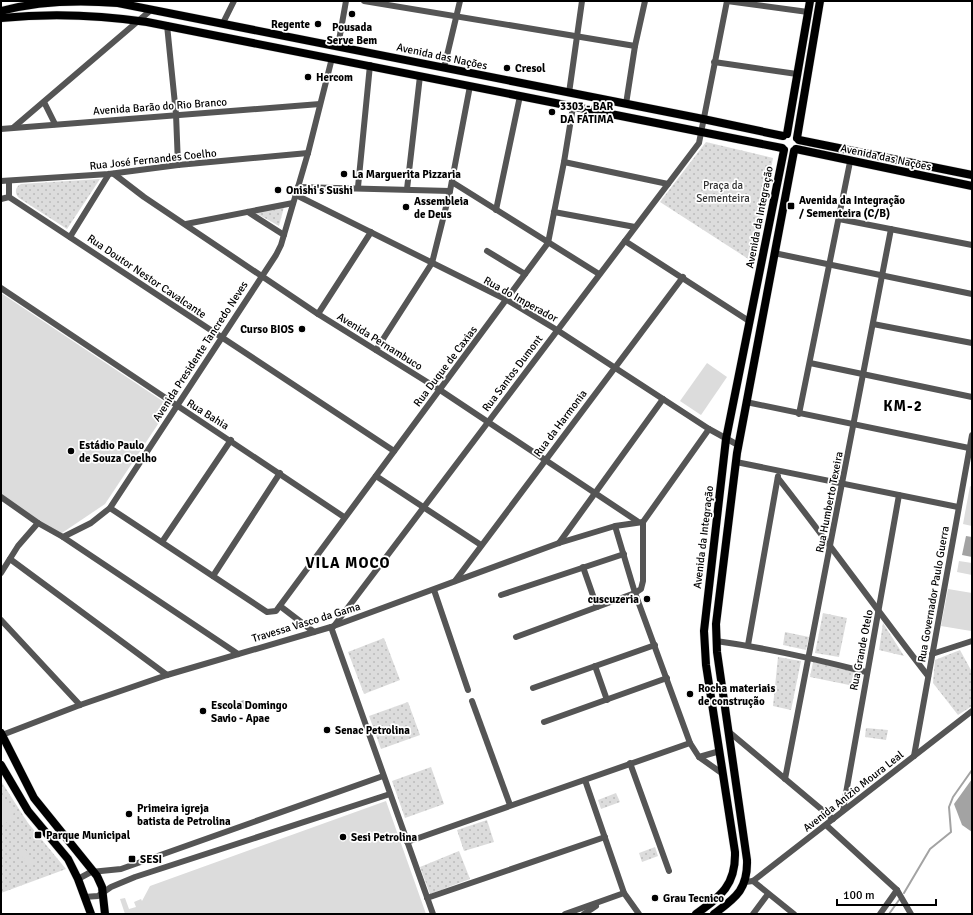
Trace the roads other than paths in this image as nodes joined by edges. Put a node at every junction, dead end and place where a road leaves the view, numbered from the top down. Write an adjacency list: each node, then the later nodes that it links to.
1 (79, 1): 2 (main road, Avenida das Nações); 13 (main road, Avenida das Nações)
2 (102, 1): 12 (main road, Avenida das Nações)
3 (234, 1): 18 (street)
4 (346, 1): 22 (street)
5 (364, 1): 15 (street)
6 (460, 1): 15 (street)
7 (582, 1): 21 (street)
8 (645, 1): 23 (street)
9 (727, 1): 14 (street); 27 (street, Rua Santos Dumont)
10 (810, 1): 14 (main road)
11 (820, 1): 47 (main road)
12 (151, 10): 17 (street); 18 (main road, Avenida das Nações)
13 (1, 11)
14 (808, 12): 31 (main road)
15 (456, 17): 21 (street); 29 (street)
16 (1, 18): 17 (main road, Avenida das Nações)
17 (139, 21): 19 (main road, Avenida das Nações); 36 (street)
18 (223, 23): 20 (main road, Avenida das Nações)
19 (167, 26): 24 (main road, Avenida das Nações); 40 (street)
20 (277, 35): 22 (main road, Avenida das Nações); 24 (main road)
21 (577, 37): 23 (street); 34 (street)
22 (338, 46): 26 (main road, Avenida das Nações)
23 (635, 46): 38 (street)
24 (276, 47): 25 (main road, Avenida das Nações)
25 (332, 58): 28 (main road, Avenida das Nações); 37 (street, Avenida Presidente Tancredo Neves)
26 (400, 59): 29 (main road, Avenida das Nações); 30 (main road)
27 (714, 62): 31 (street); 41 (street, Rua Santos Dumont)
28 (370, 65): 30 (main road, Avenida das Nações); 62 (street)
29 (444, 68): 34 (main road, Avenida das Nações)
30 (397, 71): 32 (main road, Avenida das Nações)
31 (798, 74): 46 (main road)
32 (420, 76): 33 (main road, Avenida das Nações); 63 (street)
33 (470, 86): 35 (main road, Avenida das Nações); 58 (street)
34 (570, 93): 38 (main road, Avenida das Nações)
35 (520, 96): 39 (main road, Avenida das Nações); 69 (street)
36 (44, 102): 42 (street); 43 (street)
37 (320, 104): 40 (street, Avenida Barão do Rio Branco); 50 (street, Avenida Presidente Tancredo Neves)
38 (626, 104): 41 (main road, Avenida das Nações)
39 (573, 107): 45 (main road, Avenida das Nações); 51 (street, Rua Duque de Caxias)
40 (176, 114): 42 (street, Avenida Barão do Rio Branco); 53 (street)
41 (704, 119): 45 (street, Rua Santos Dumont); 46 (main road, Avenida das Nações)
42 (54, 124): 43 (street, Avenida Barão do Rio Branco)
43 (14, 127): 44 (street, Avenida Barão do Rio Branco)
44 (1, 129)
45 (701, 132): 48 (main road, Avenida das Nações); 59 (street, Rua Santos Dumont)
46 (785, 135): 47 (main road); 48 (main road)
47 (798, 139): 49 (main road); 55 (main road, Avenida das Nações)
48 (783, 149): 49 (main road); 95 (main road, Avenida da Integração)
49 (795, 150): 52 (main road, Avenida das Nações); 83 (main road, Avenida da Integração)
50 (308, 153): 53 (street, Rua José Fernandes Coelho); 61 (street, Avenida Presidente Tancredo Neves)
51 (564, 162): 59 (street); 71 (street, Rua Duque de Caxias)
52 (850, 162): 60 (main road, Avenida das Nações); 72 (street)
53 (178, 165): 54 (street, Rua José Fernandes Coelho)
54 (111, 174): 57 (street, Rua José Fernandes Coelho); 73 (street, Avenida Pernambuco); 78 (street)
55 (972, 175)
56 (1, 180): 57 (street, Rua José Fernandes Coelho)
57 (9, 181): 66 (street)
58 (452, 182): 64 (street); 69 (street)
59 (668, 184): 74 (street, Rua Santos Dumont)
60 (972, 186)
61 (298, 187): 62 (street); 65 (street, Avenida Presidente Tancredo Neves)
62 (358, 187): 63 (street)
63 (407, 189): 64 (street)
64 (450, 191): 84 (street)
65 (296, 195): 68 (street, Avenida Presidente Tancredo Neves); 76 (street, Rua do Imperador)
66 (9, 197): 67 (street); 78 (street, Rua Doutor Nestor Cavalcante)
67 (1, 199)
68 (293, 203): 70 (street); 77 (street, Avenida Presidente Tancredo Neves)
69 (496, 210): 80 (street)
70 (248, 212): 73 (street); 77 (street)
71 (554, 212): 74 (street); 80 (street, Rua Duque de Caxias)
72 (839, 219): 75 (street); 85 (street)
73 (186, 224): 88 (street, Avenida Pernambuco)
74 (635, 227): 79 (street, Rua Santos Dumont)
75 (891, 229): 81 (street); 90 (street, Rua Humberto Texeira)
76 (371, 232): 84 (street, Rua do Imperador); 94 (street)
77 (284, 235): 88 (street, Avenida Presidente Tancredo Neves)
78 (70, 237): 98 (street, Rua Doutor Nestor Cavalcante)
79 (625, 241): 87 (street, Rua Santos Dumont); 89 (street)
80 (548, 243): 86 (street, Rua Duque de Caxias); 87 (street)
81 (972, 245)
82 (487, 251): 86 (street)
83 (774, 254): 85 (street); 107 (main road, Avenida da Integração)
84 (432, 263): 93 (street, Rua do Imperador); 100 (street)
85 (830, 265): 90 (street); 101 (street)
86 (526, 274): 93 (street, Rua Duque de Caxias)
87 (598, 274): 97 (street, Rua Santos Dumont)
88 (262, 276): 94 (street, Avenida Pernambuco); 98 (street, Avenida Presidente Tancredo Neves)
89 (683, 277): 95 (street); 102 (street, Rua da Harmonia)
90 (882, 277): 92 (street); 96 (street, Rua Humberto Texeira)
91 (1, 288): 108 (street, Rua Bahia)
92 (972, 294)
93 (507, 300): 97 (street, Rua do Imperador); 104 (street, Rua Duque de Caxias)
94 (318, 314): 100 (street, Avenida Pernambuco)
95 (749, 321): 114 (main road, Avenida da Integração)
96 (873, 324): 99 (street); 103 (street, Rua Humberto Texeira)
97 (557, 330): 102 (street, Rua do Imperador); 110 (street, Rua Santos Dumont)
98 (221, 337): 108 (street, Avenida Presidente Tancredo Neves); 118 (street, Rua Doutor Nestor Cavalcante)
99 (972, 343)
100 (376, 350): 104 (street, Avenida Pernambuco)
101 (810, 363): 103 (street); 109 (street)
102 (614, 367): 106 (street, Rua do Imperador); 119 (street, Rua da Harmonia)
103 (864, 374): 105 (street); 111 (street, Rua Humberto Texeira)
104 (440, 390): 110 (street, Avenida Pernambuco); 118 (street, Rua Duque de Caxias)
105 (972, 397)
106 (663, 399): 112 (street, Rua do Imperador); 126 (street)
107 (746, 402): 109 (street); 116 (main road, Avenida da Integração)
108 (176, 406): 115 (street, Rua Bahia); 130 (street, Avenida Presidente Tancredo Neves)
109 (800, 414): 111 (street)
110 (488, 422): 119 (street, Avenida Pernambuco); 131 (street, Rua Santos Dumont)
111 (854, 424): 117 (street); 125 (street, Rua Humberto Texeira)
112 (709, 429): 114 (street, Rua do Imperador); 133 (street)
113 (972, 435): 117 (street, Rua Governador Paulo Guerra)
114 (726, 439): 116 (street, Rua do Imperador); 165 (main road, Avenida da Integração)
115 (231, 440): 122 (street, Rua Bahia); 137 (street)
116 (738, 445): 120 (main road, Avenida da Integração)
117 (970, 448): 129 (street, Rua Governador Paulo Guerra)
118 (394, 451): 123 (street, Rua Duque de Caxias)
119 (545, 459): 126 (street, Avenida Pernambuco); 140 (street, Rua da Harmonia)
120 (736, 462): 121 (street); 157 (main road, Avenida da Integração)
121 (779, 470): 124 (street); 125 (street)
122 (280, 473): 132 (street, Rua Bahia); 145 (street)
123 (376, 476): 131 (street); 132 (street, Rua Duque de Caxias)
124 (778, 478): 139 (street); 160 (street)
125 (841, 484): 127 (street); 139 (street, Rua Humberto Texeira)
126 (594, 492): 133 (street, Avenida Pernambuco); 138 (street)
127 (899, 495): 129 (street); 152 (street, Rua Grande Otelo)
128 (1, 498): 134 (street)
129 (958, 507): 162 (street, Rua Governador Paulo Guerra)
130 (110, 508): 136 (street, Avenida Presidente Tancredo Neves); 137 (street)
131 (423, 508): 140 (street); 154 (street, Rua Santos Dumont)
132 (344, 517): 151 (street, Rua Duque de Caxias)
133 (640, 522): 135 (street, Travessa Vasco da Gama); 148 (street)
134 (38, 523): 136 (street); 142 (street)
135 (615, 526): 138 (street, Travessa Vasco da Gama); 141 (street)
136 (63, 537): 161 (street)
137 (162, 542): 145 (street)
138 (559, 542): 146 (street, Travessa Vasco da Gama)
139 (831, 544): 152 (street); 163 (street, Rua Humberto Texeira)
140 (481, 545): 146 (street, Rua da Harmonia)
141 (624, 554): 143 (street); 148 (street)
142 (10, 559): 144 (street); 168 (street)
143 (584, 567): 149 (street); 150 (street)
144 (1, 573)
145 (212, 576): 151 (street)
146 (455, 582): 147 (street, Travessa Vasco da Gama)
147 (434, 590): 154 (street, Travessa Vasco da Gama); 174 (street)
148 (635, 593): 150 (street); 159 (street)
149 (501, 595)
150 (597, 607): 156 (street)
151 (278, 609): 155 (street)
152 (878, 612): 167 (street, Rua Grande Otelo); 169 (street)
153 (1, 620): 177 (street)
154 (332, 626): 155 (street, Travessa Vasco da Gama); 189 (street)
155 (314, 632): 161 (street, Travessa Vasco da Gama)
156 (516, 637)
157 (716, 641): 160 (street); 164 (main road, Avenida da Integração)
158 (972, 641): 162 (street)
159 (655, 645): 166 (street); 170 (street)
160 (748, 645): 163 (street)
161 (238, 654): 168 (street, Travessa Vasco da Gama)
162 (932, 654): 169 (street, Rua Governador Paulo Guerra)
163 (809, 658): 167 (street); 190 (street, Rua Humberto Texeira)
164 (719, 663): 165 (main road); 171 (main road, Avenida da Integração)
165 (706, 665): 172 (main road, Avenida da Integração)
166 (595, 666): 173 (street); 175 (street)
167 (866, 672): 194 (street, Rua Grande Otelo)
168 (167, 675): 177 (street, Travessa Vasco da Gama)
169 (928, 676): 184 (street, Rua Governador Paulo Guerra)
170 (667, 678): 175 (street); 182 (street)
171 (722, 682): 172 (main road); 180 (main road, Avenida da Integração)
172 (709, 685): 183 (main road, Avenida da Integração)
173 (533, 688)
174 (468, 690)
175 (607, 700): 179 (street)
176 (472, 701): 193 (street)
177 (80, 705): 181 (street, Travessa Vasco da Gama)
178 (972, 711): 184 (street, Avenida Anízio Moura Leal)
179 (544, 722)
180 (728, 731): 190 (street); 202 (main road, Avenida da Integração)
181 (1, 735): 199 (main road)
182 (690, 744): 185 (street); 186 (street)
183 (720, 751): 185 (street); 188 (main road, Avenida da Integração)
184 (914, 756): 194 (street, Avenida Anízio Moura Leal)
185 (699, 757): 188 (street)
186 (630, 763): 191 (street); 200 (street)
187 (1, 765): 201 (main road)
188 (723, 774): 216 (main road, Avenida da Integração)
189 (383, 776): 192 (street); 199 (street)
190 (785, 779): 195 (street)
191 (585, 780): 193 (street); 197 (street)
192 (390, 794): 198 (street); 205 (street)
193 (510, 805): 198 (street)
194 (843, 810): 195 (street, Avenida Anízio Moura Leal)
195 (833, 819): 196 (street, Avenida Anízio Moura Leal)
196 (826, 825): 202 (street, Avenida Anízio Moura Leal); 203 (street)
197 (605, 837): 204 (street); 208 (street)
198 (407, 842): 208 (street)
199 (94, 872): 201 (street); 205 (main road)
200 (669, 872)
201 (78, 879): 207 (main road)
202 (749, 881): 206 (street); 217 (main road)
203 (897, 890): 220 (street); 221 (street)
204 (624, 893): 209 (street); 215 (street)
205 (103, 894): 207 (street); 211 (main road)
206 (768, 894): 218 (street); 219 (street)
207 (84, 897): 210 (main road)
208 (427, 898): 212 (street)
209 (603, 901): 213 (street); 214 (street)
210 (91, 914)
211 (105, 914)
212 (433, 914)
213 (564, 914)
214 (584, 914)
215 (639, 914)
216 (696, 914)
217 (714, 914)
218 (753, 914)
219 (794, 914)
220 (880, 914)
221 (911, 914)

